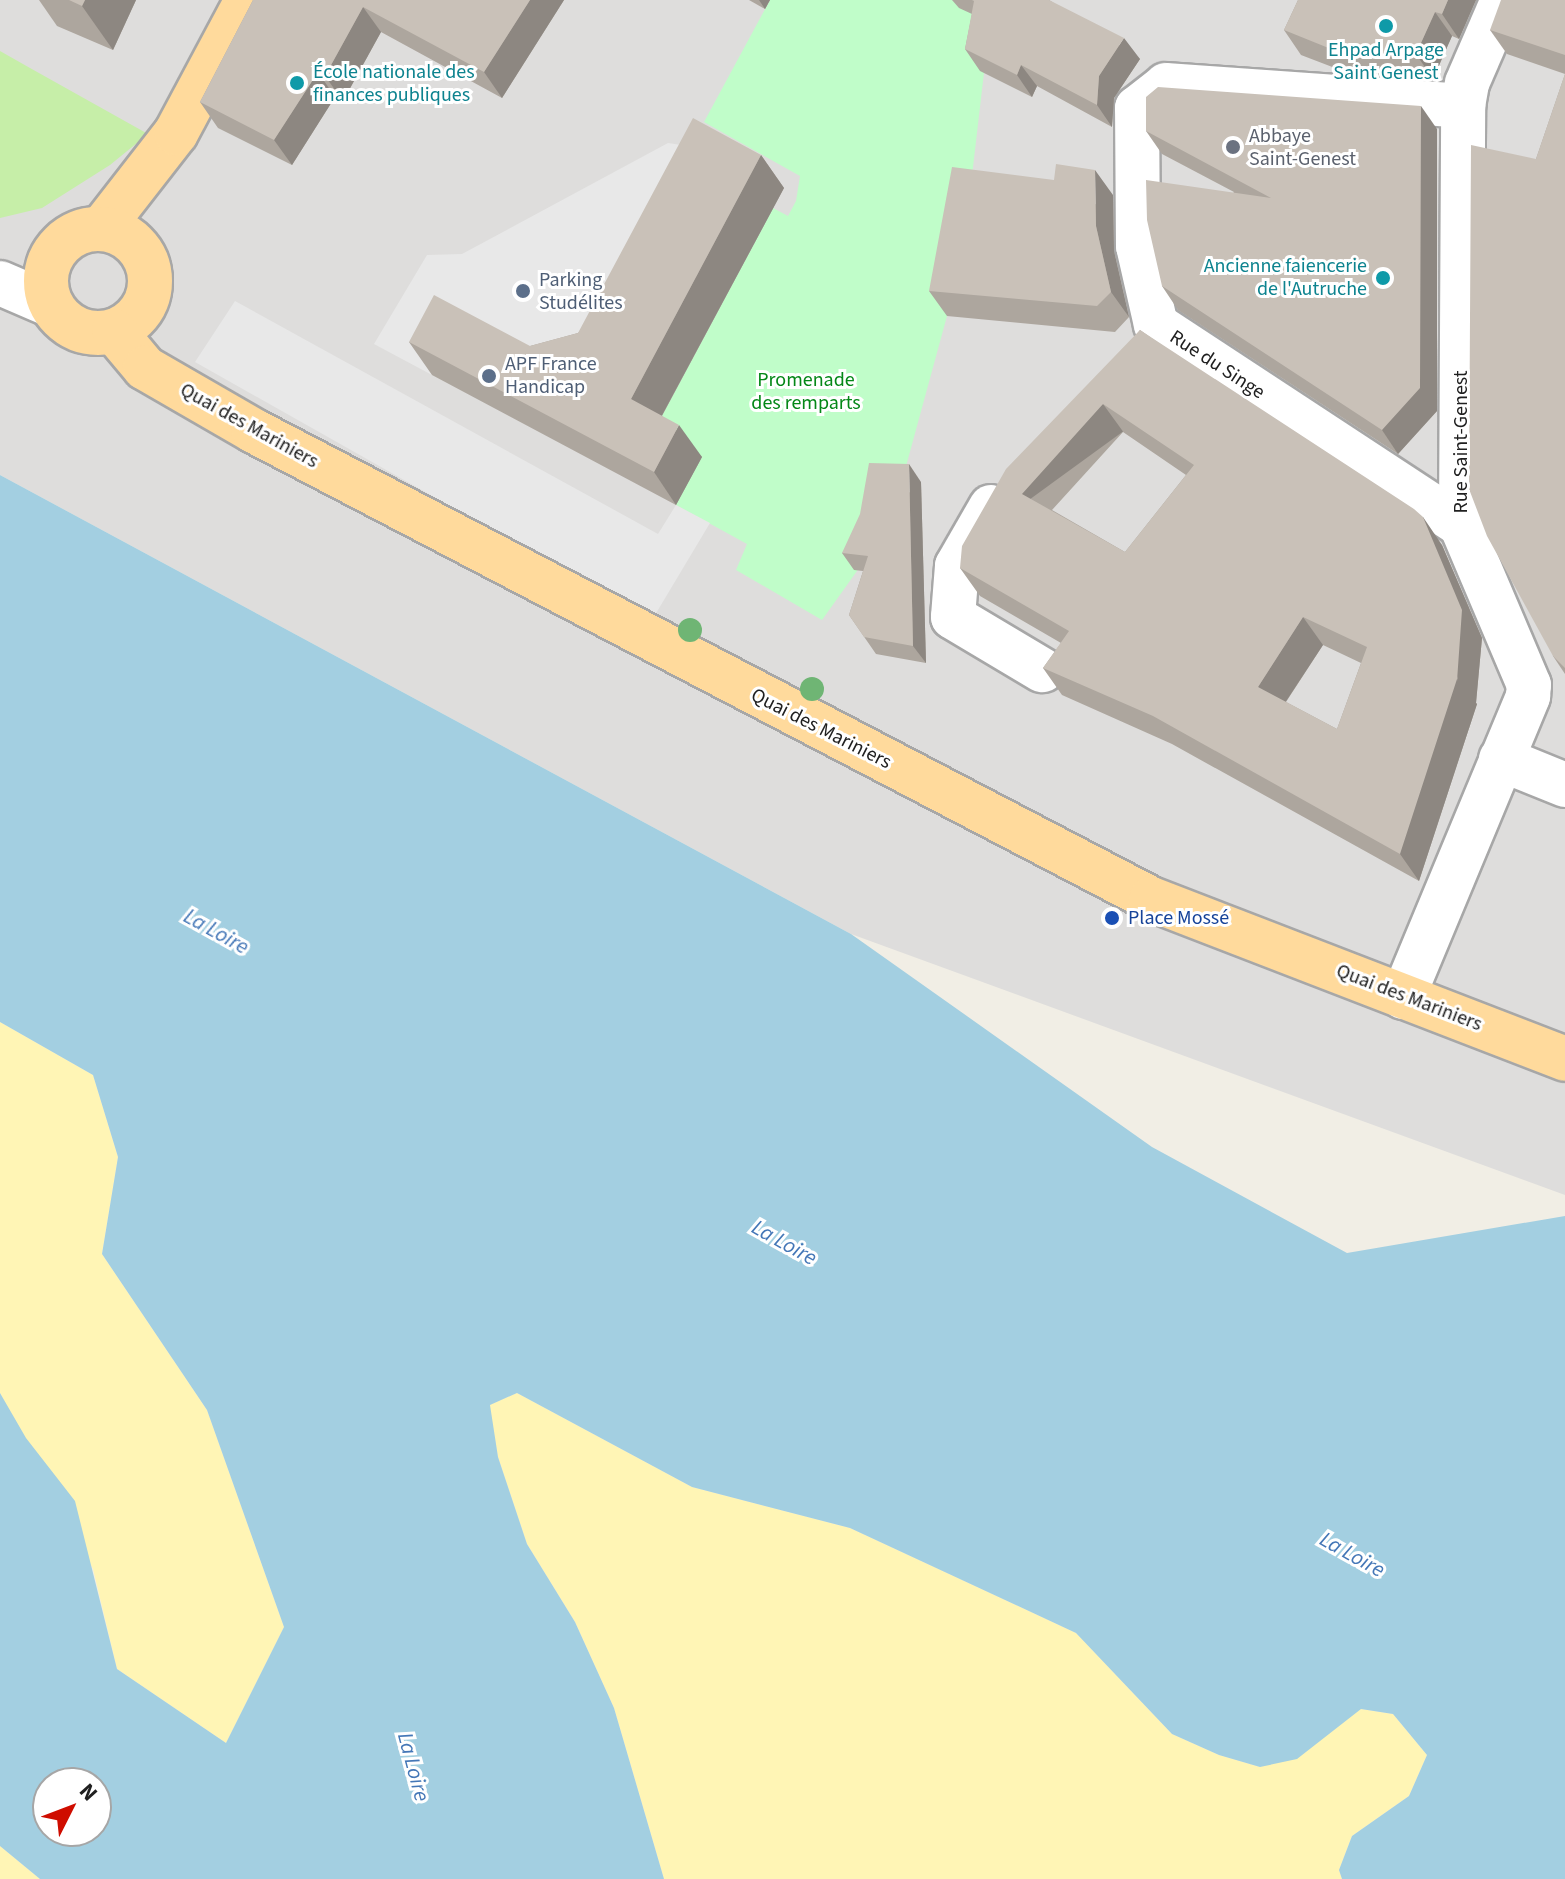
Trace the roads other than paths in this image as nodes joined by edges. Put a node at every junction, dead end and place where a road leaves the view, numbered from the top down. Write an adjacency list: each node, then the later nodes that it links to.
1 (247, 0): 4 (main road)
2 (1503, 0): 3 (street, Rue Saint-Genest)
3 (1463, 106): 10 (street, Rue du Singe); 14 (street, Rue Saint-Genest)
4 (176, 133): 5 (main road); 6 (main road)
5 (102, 228): 6 (main road); 9 (main road)
6 (140, 248): 11 (main road)
7 (0, 275): 9 (street)
8 (0, 283): 9 (street)
9 (49, 288): 11 (main road)
10 (1156, 325): 12 (street); 14 (street, Rue du Singe)
11 (114, 331): 18 (main road, Quai des Mariniers)
12 (1124, 356)
13 (1016, 470): 15 (street)
14 (1461, 525): 16 (street, Rue Saint-Genest)
15 (1042, 670)
16 (1501, 759): 17 (street); 18 (street, Rue Saint-Genest)
17 (1565, 785)
18 (1403, 997): 19 (main road, Quai des Mariniers)
19 (1565, 1059)

